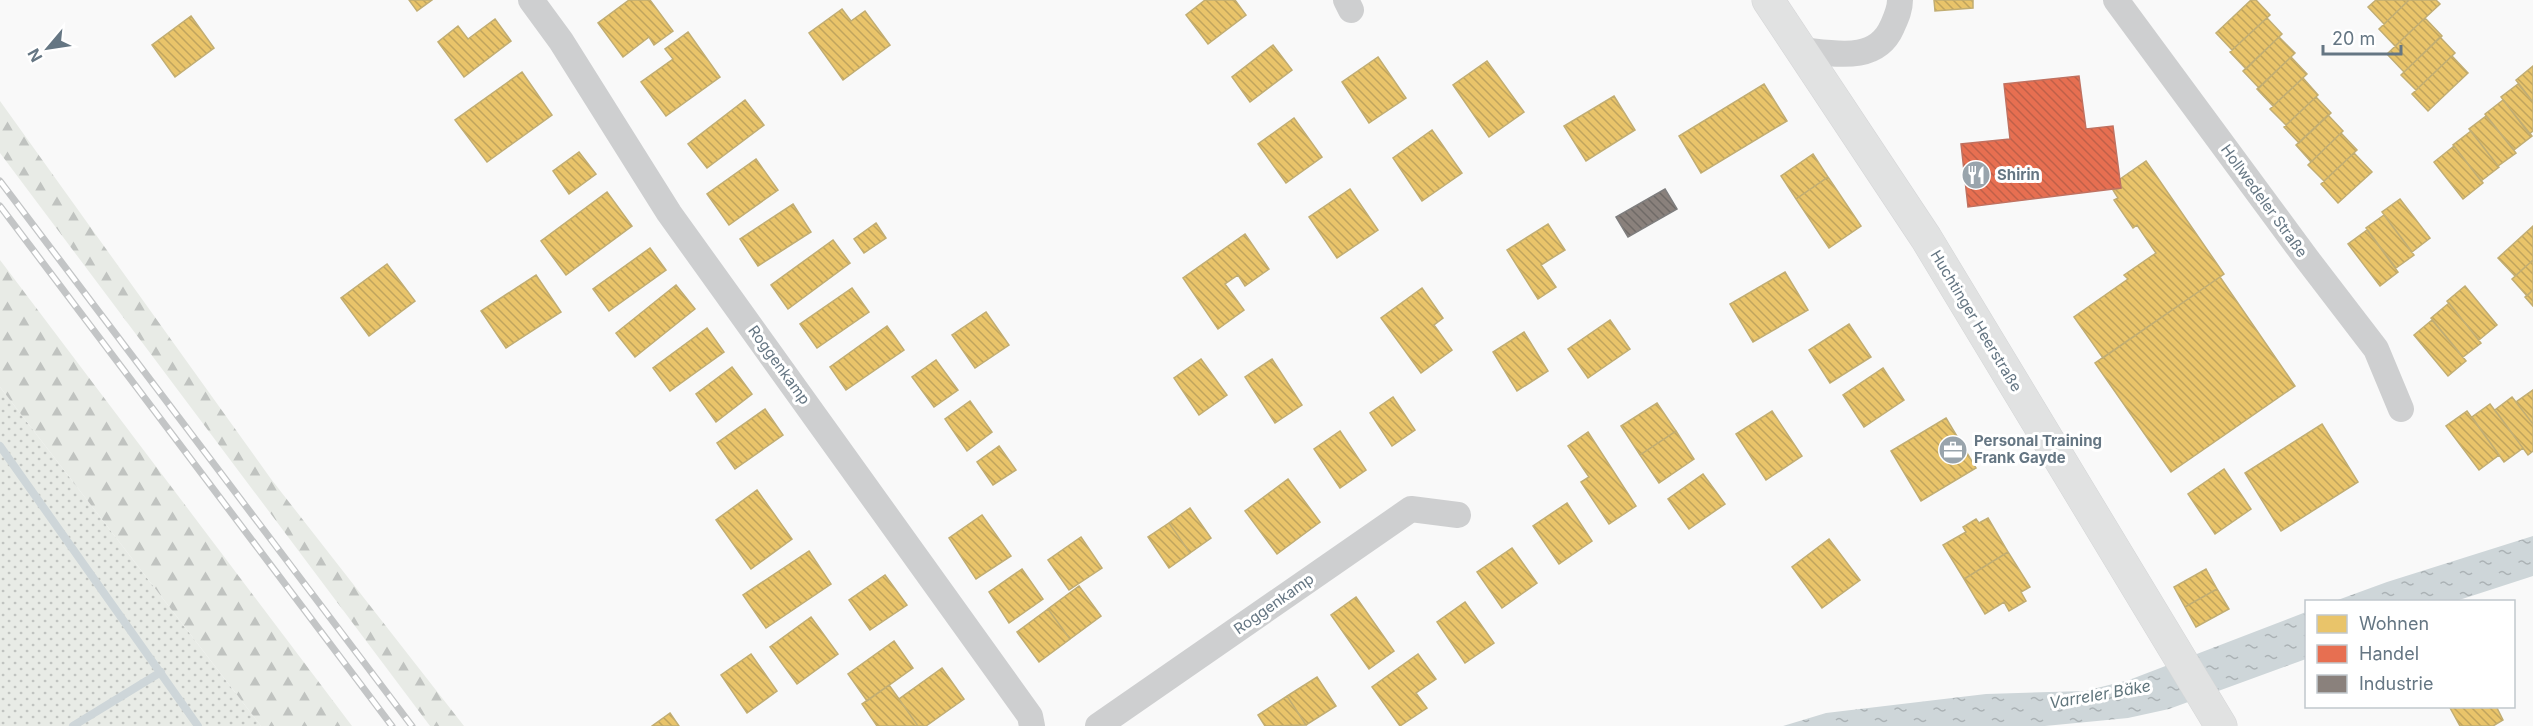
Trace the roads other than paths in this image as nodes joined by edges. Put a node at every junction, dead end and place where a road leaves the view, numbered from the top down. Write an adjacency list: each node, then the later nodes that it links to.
1 (531, 0): 9 (street, Roggenkamp)
2 (1768, 0): 5 (main road, Huchtinger Heerstraße)
3 (1900, 0): 5 (street)
4 (2116, 0): 6 (street, Hollwedeler Straße)
5 (1800, 50): 8 (main road, Huchtinger Heerstraße)
6 (2401, 409)
7 (1458, 515): 10 (street, Roggenkamp)
8 (2213, 713)
9 (1032, 726)
10 (1098, 726)

